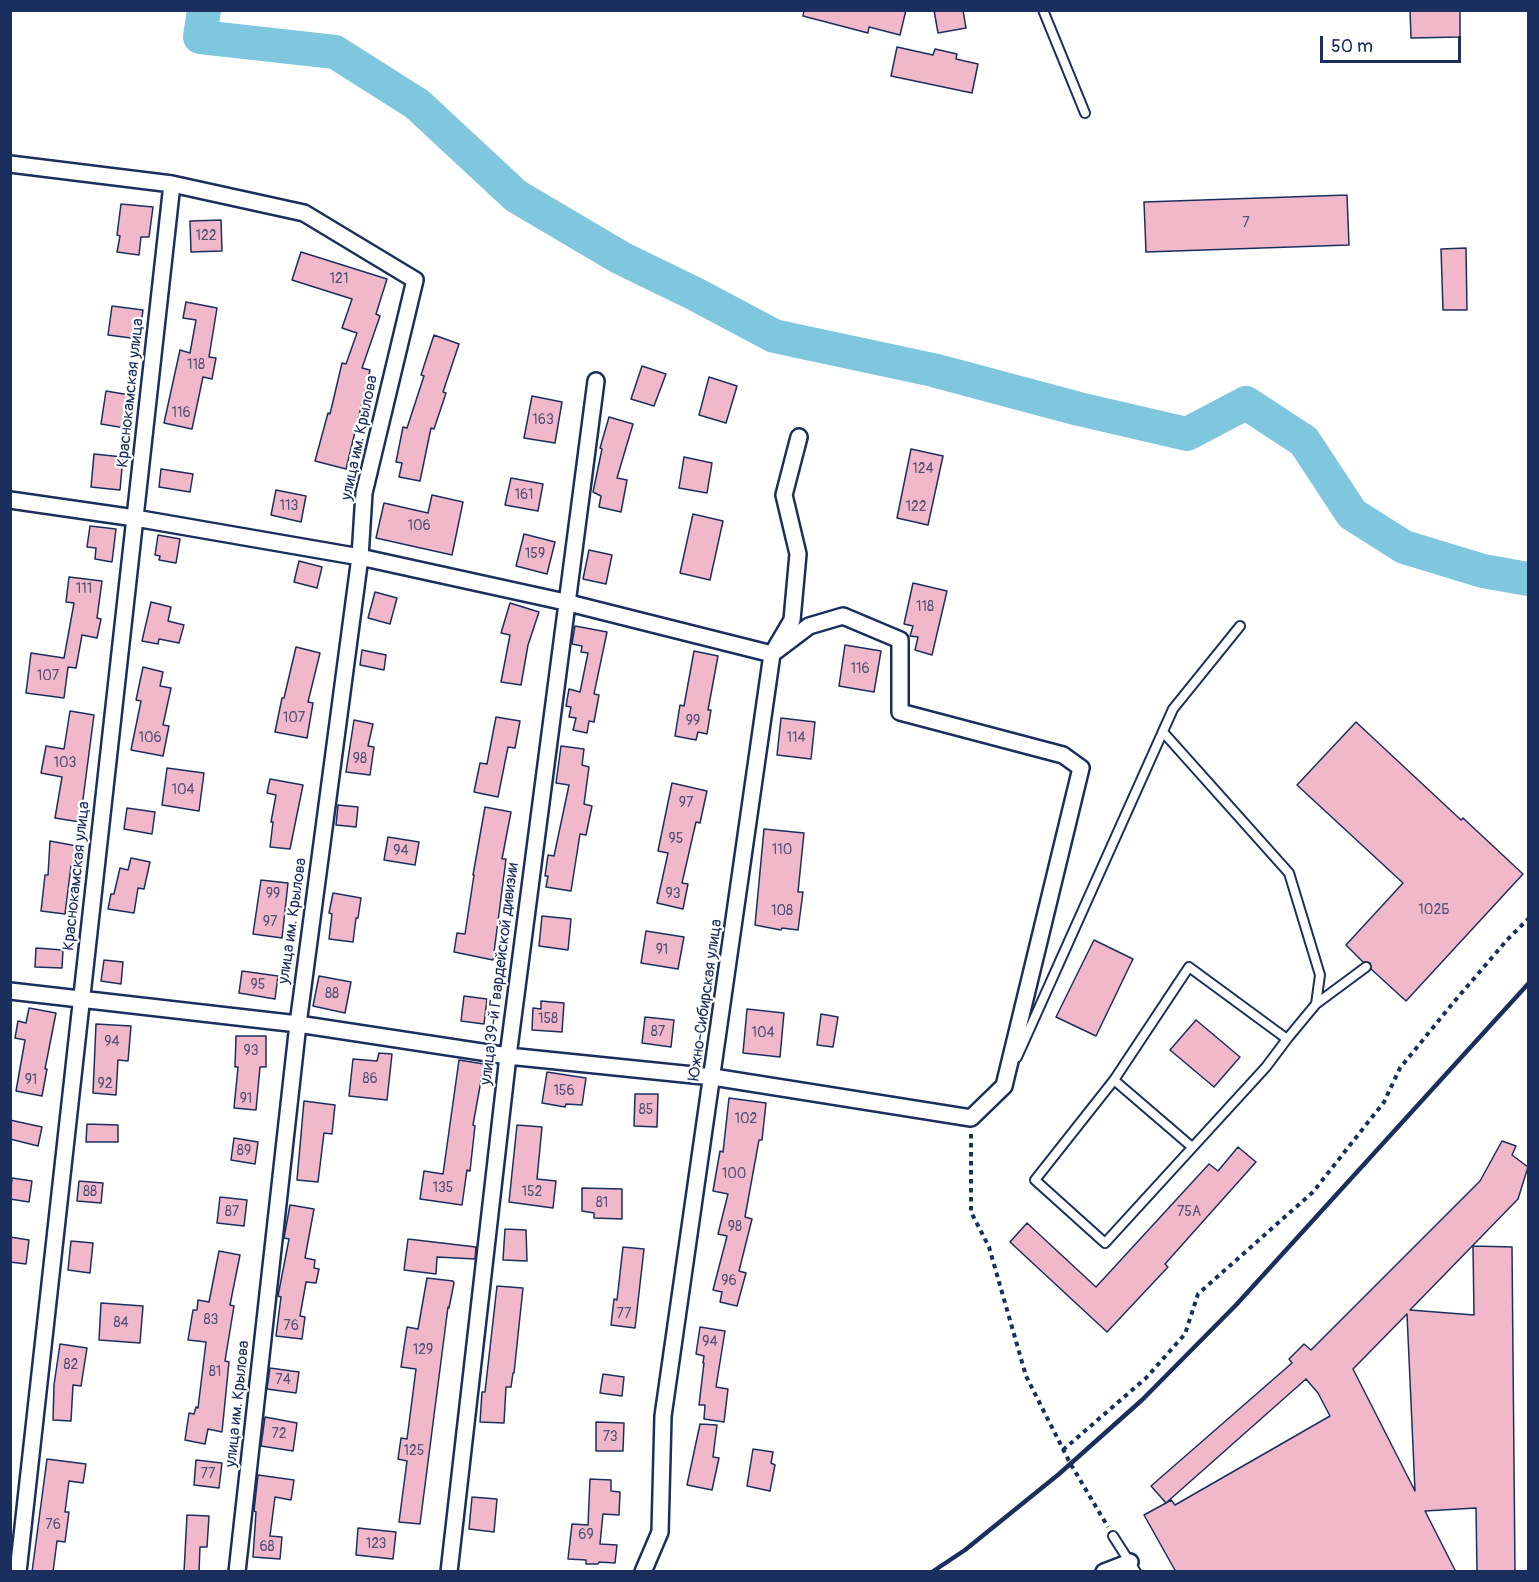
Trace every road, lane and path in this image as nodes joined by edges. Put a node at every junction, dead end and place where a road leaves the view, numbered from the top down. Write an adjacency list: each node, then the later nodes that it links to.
1 (1043, 10): 2 (lane)
2 (1085, 113)
3 (10, 164): 4 (street)
4 (172, 184): 8 (street, Краснокамская улица); 9 (street, улица им. Крылова)
5 (596, 381): 10 (street, улица 39-й Гвардейской дивизии)
6 (799, 437): 12 (street, Южно-Сибирская улица)
7 (10, 500): 8 (street)
8 (135, 518): 9 (street); 17 (street, Краснокамская улица)
9 (360, 557): 10 (street); 19 (street, улица им. Крылова)
10 (565, 603): 12 (street); 21 (street, улица 39-й Гвардейской дивизии)
11 (1240, 626): 13 (lane)
12 (772, 654): 22 (street, Южно-Сибирская улица); 24 (street)
13 (1162, 732): 18 (lane); 24 (lane)
14 (1528, 919): 27 (path)
15 (1366, 967): 18 (lane)
16 (10, 991): 17 (street)
17 (81, 998): 19 (street); 30 (street, Краснокамская улица)
18 (1316, 1004): 20 (lane)
19 (298, 1024): 21 (street); 31 (street, улица им. Крылова)
20 (1287, 1039): 23 (lane); 26 (lane)
21 (508, 1056): 22 (street); 32 (street, улица 39-й Гвардейской дивизии)
22 (713, 1077): 25 (street); 33 (street, Южно-Сибирская улица)
23 (1114, 1080): 26 (lane); 26 (lane)
24 (1004, 1086): 25 (street)
25 (971, 1118): 27 (path)
26 (1192, 1147)
27 (1063, 1450): 28 (path)
28 (1113, 1536): 29 (lane)
29 (1133, 1567): 34 (street)
30 (18, 1572)
31 (237, 1572)
32 (448, 1572)
33 (643, 1572)
34 (1104, 1572)

